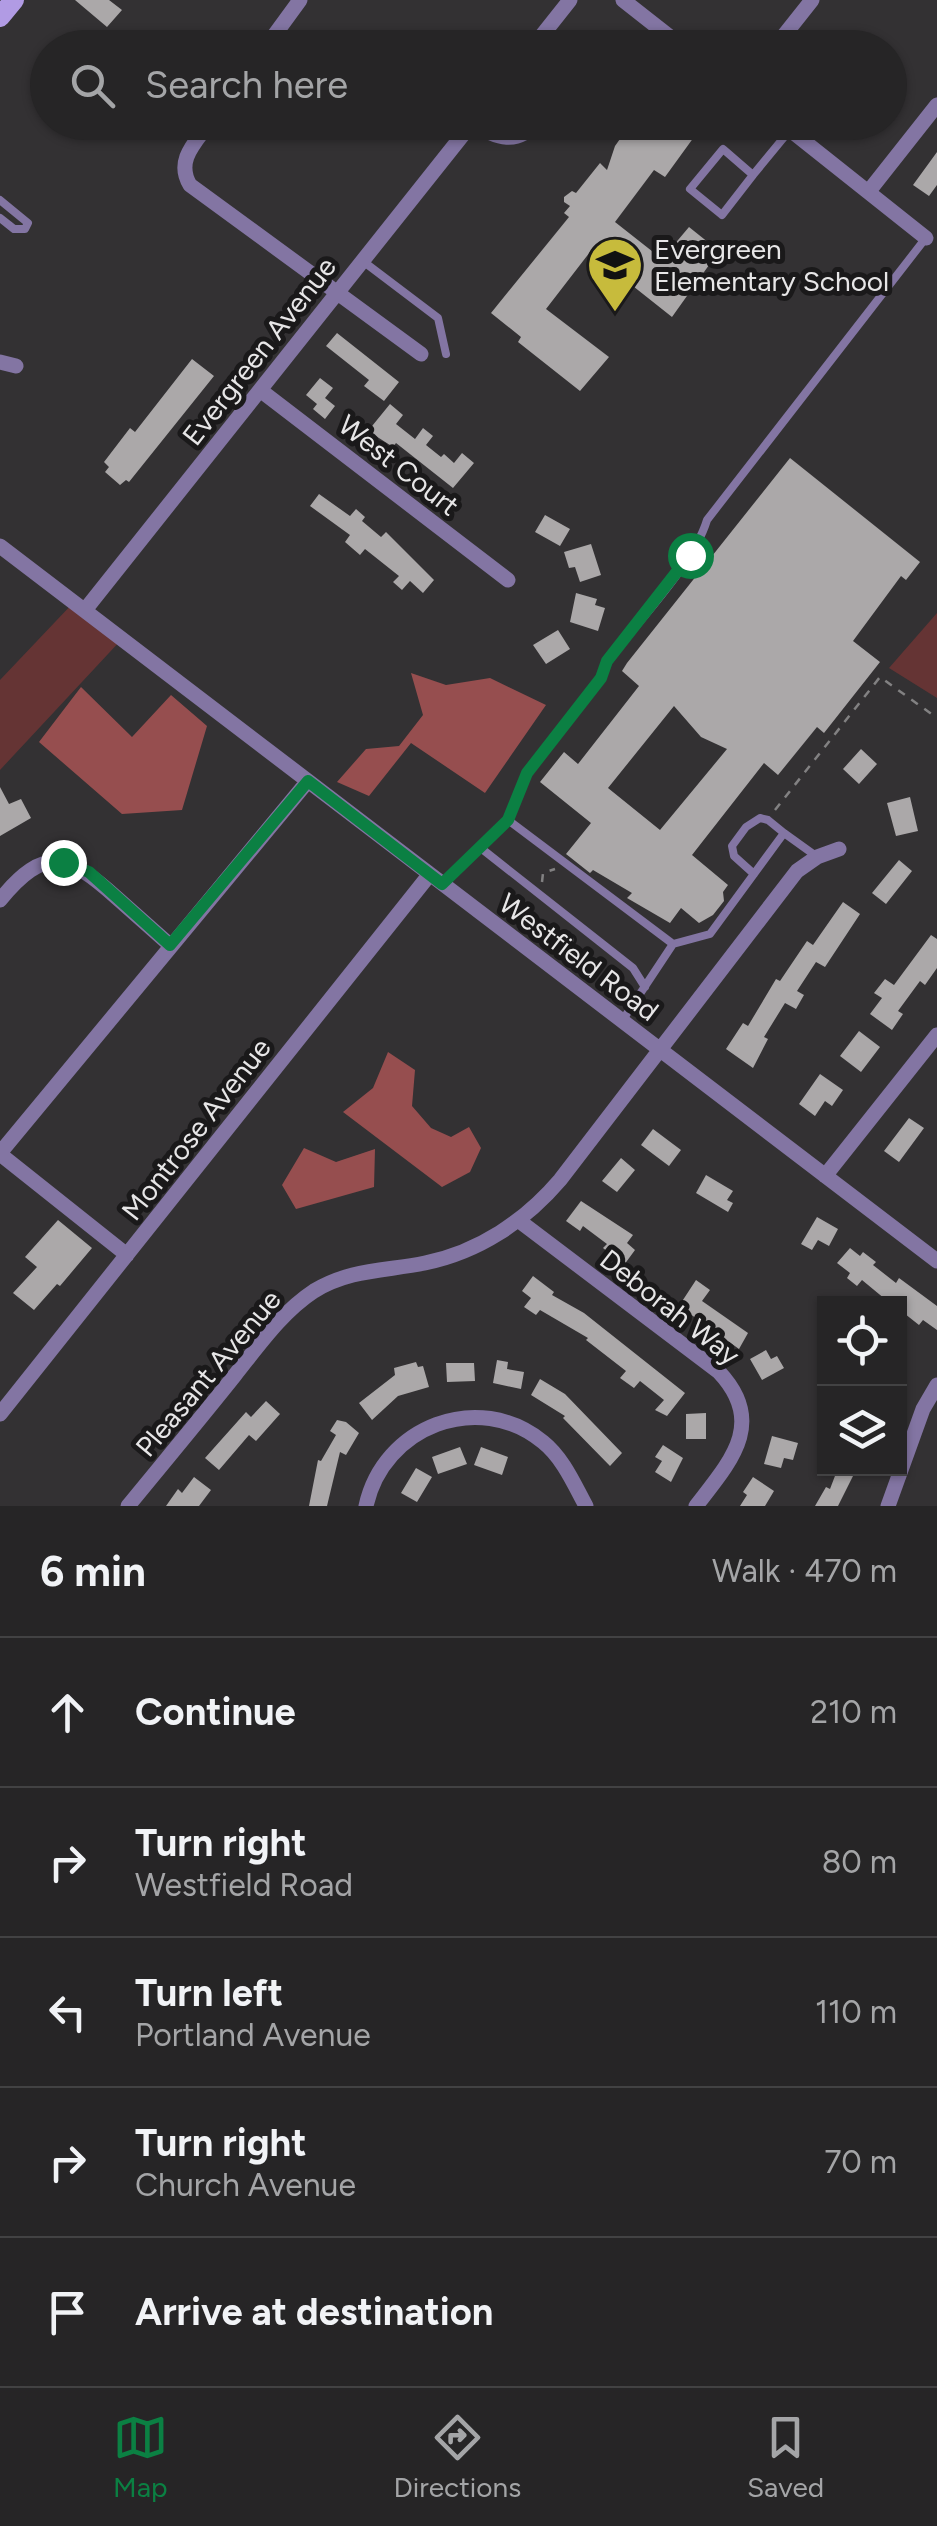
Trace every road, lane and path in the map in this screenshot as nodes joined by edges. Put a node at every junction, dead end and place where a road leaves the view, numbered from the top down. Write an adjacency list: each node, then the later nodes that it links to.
1 (14, 0): 6 (street)
2 (300, 0): 7 (street)
3 (570, 0): 8 (street)
4 (624, 0): 9 (street)
5 (812, 0): 10 (street)
6 (0, 17)
7 (279, 30)
8 (546, 30)
9 (662, 30)
10 (788, 30)
11 (937, 105): 17 (street)
12 (198, 140): 22 (street)
13 (459, 140): 21 (street, Evergreen Avenue)
14 (776, 140): 16 (lane)
15 (803, 140): 17 (street)
16 (753, 175): 16 (lane)
17 (868, 191): 20 (street)
18 (0, 200): 19 (lane)
19 (0, 218)
20 (926, 238): 31 (lane)
21 (363, 261): 22 (street, Evergreen Avenue); 24 (lane)
22 (338, 292): 23 (street); 25 (street, Evergreen Avenue)
23 (421, 354)
24 (446, 354)
25 (260, 390): 27 (street, West Court); 28 (street, Evergreen Avenue)
26 (0, 546): 28 (street, Westfield Road)
27 (508, 580)
28 (85, 610): 30 (street, Westfield Road)
29 (937, 718): 32 (path)
30 (308, 781): 39 (street, Westfield Road); 43 (street)
31 (508, 820): 34 (lane); 37 (lane)
32 (768, 820): 33 (lane); 38 (lane)
33 (784, 833): 36 (lane); 38 (lane)
34 (482, 848): 39 (lane); 40 (lane)
35 (839, 849): 36 (street)
36 (816, 856): 47 (street, Pleasant Avenue)
37 (561, 860): 40 (path); 42 (lane)
38 (754, 874): 42 (lane)
39 (436, 879): 45 (street, Westfield Road); 51 (street, Montrose Avenue)
40 (540, 893): 44 (lane)
41 (0, 900): 43 (street)
42 (673, 944): 44 (lane)
43 (170, 945): 48 (street)
44 (645, 987): 45 (lane)
45 (622, 1021): 47 (street, Westfield Road)
46 (937, 1035): 49 (street)
47 (658, 1049): 49 (street, Westfield Road); 50 (street, Pleasant Avenue)
48 (0, 1153): 51 (street)
49 (824, 1176): 52 (street, Westfield Road)
50 (518, 1220): 55 (street, Pleasant Avenue); 58 (street, Deborah Way)
51 (127, 1256): 54 (street, Montrose Avenue)
52 (937, 1262)
53 (937, 1385): 59 (street)
54 (0, 1414)
55 (128, 1506)
56 (366, 1506): 57 (street)
57 (586, 1506)
58 (696, 1506)
59 (888, 1506)

